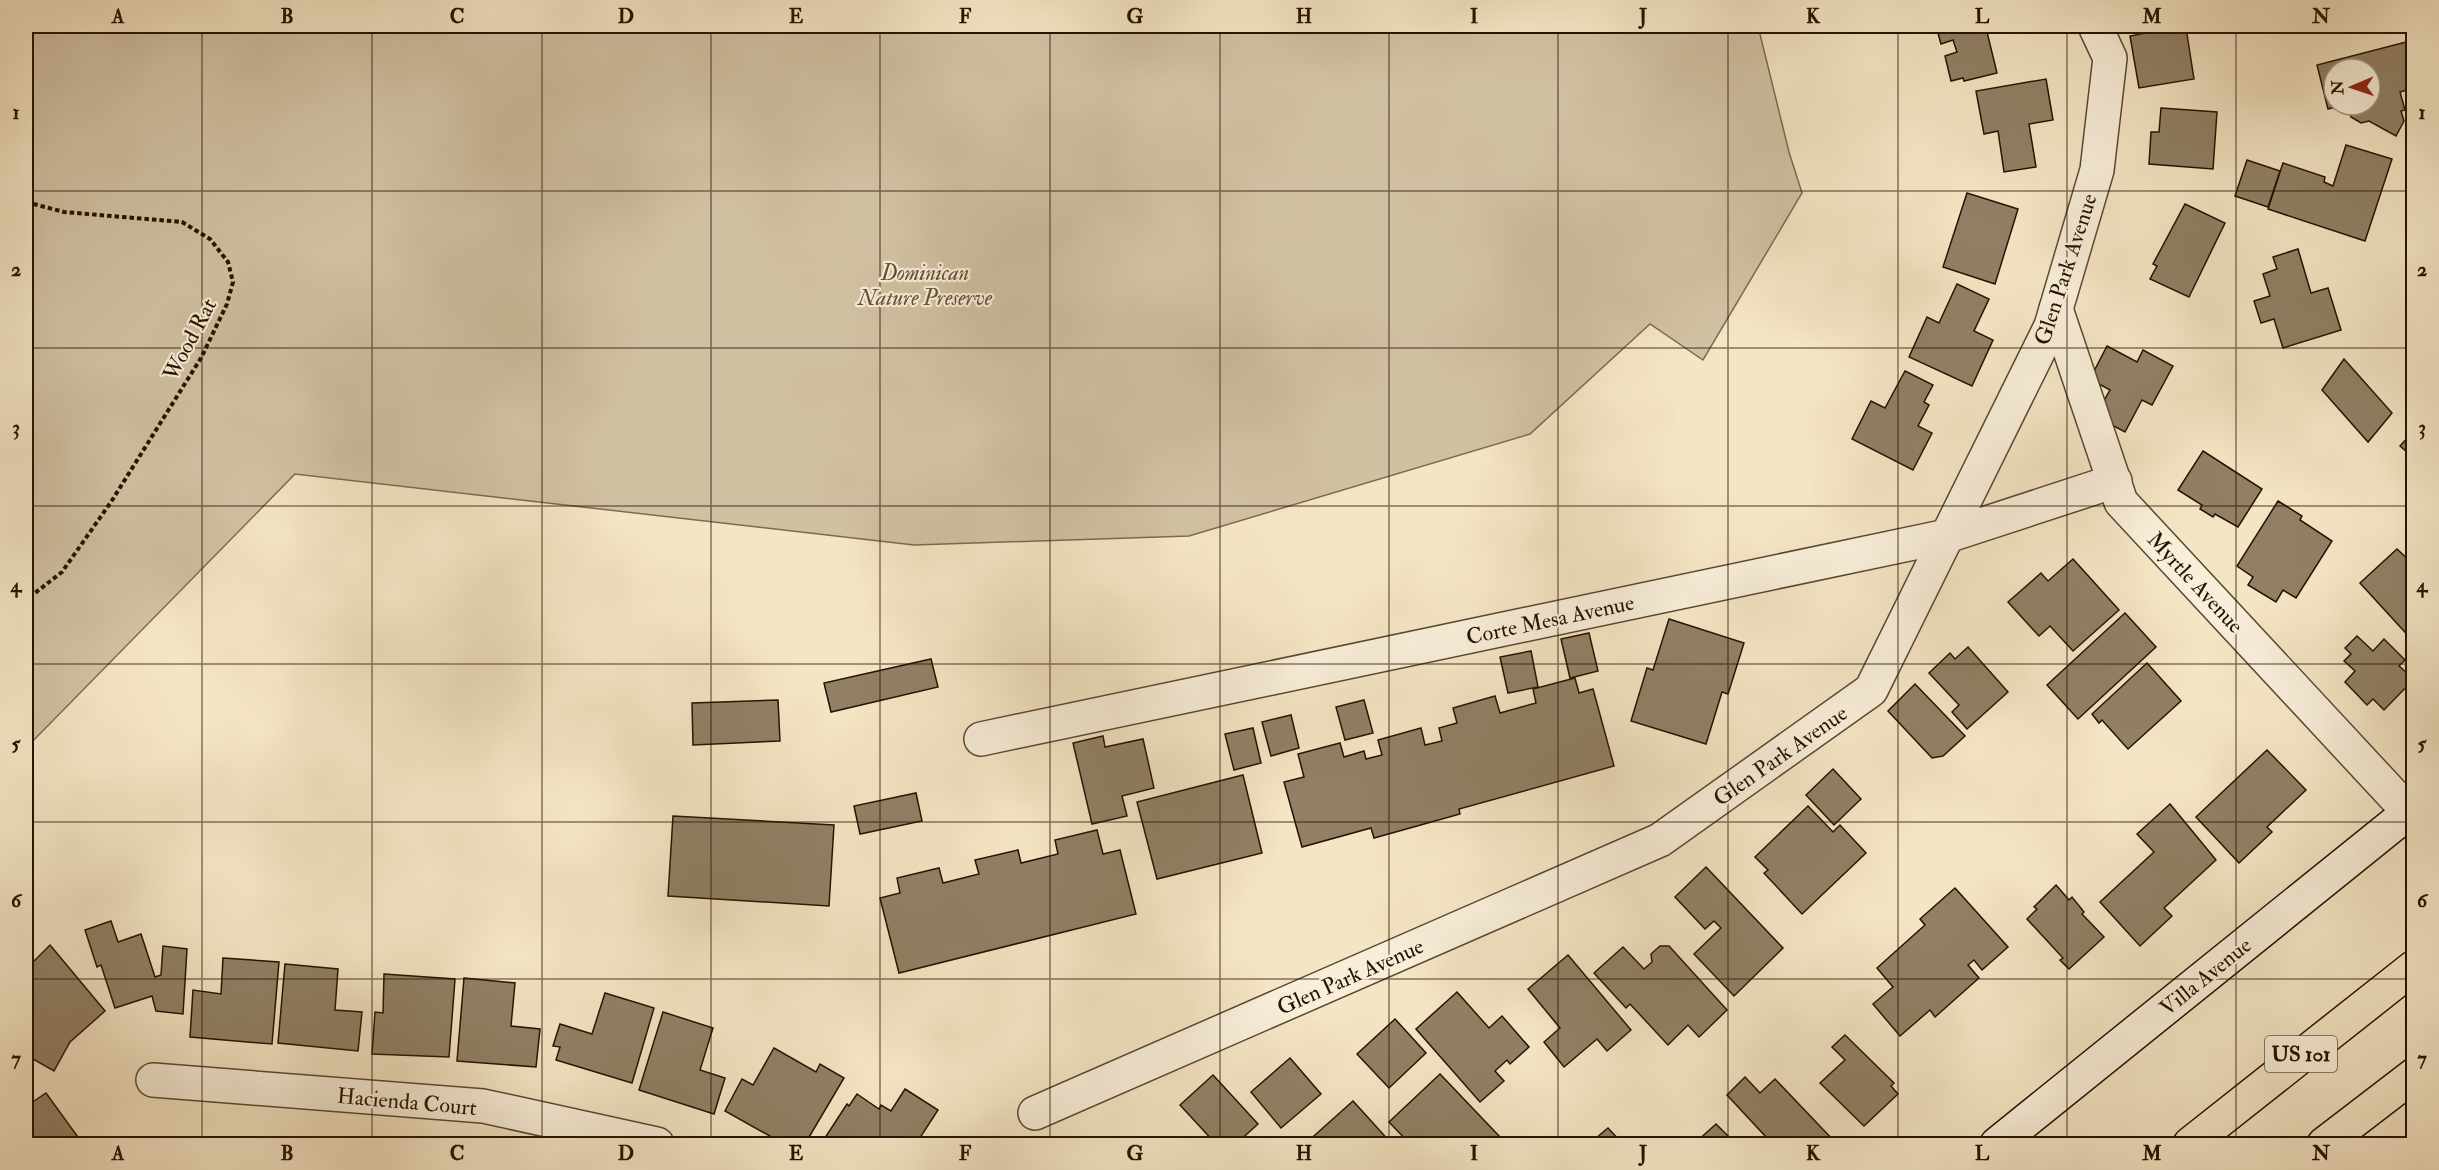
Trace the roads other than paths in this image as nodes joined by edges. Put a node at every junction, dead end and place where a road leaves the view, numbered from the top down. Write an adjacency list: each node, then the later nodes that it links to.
1 (2095, 26): 2 (street, Glen Park Avenue)
2 (2056, 309): 3 (street, Myrtle Avenue); 4 (street, Glen Park Avenue)
3 (2115, 481): 4 (street, Corte Mesa Avenue); 6 (street, Myrtle Avenue)
4 (1947, 536): 5 (street, Corte Mesa Avenue); 10 (street, Glen Park Avenue)
5 (981, 739)
6 (2411, 810): 12 (street, Villa Avenue)
7 (2414, 967): 13 (highway, US 101)
8 (2414, 1075): 14 (highway)
9 (153, 1080): 11 (street, Hacienda Court)
10 (1035, 1113)
11 (657, 1144)
12 (1997, 1144)
13 (2190, 1144)
14 (2324, 1144)

